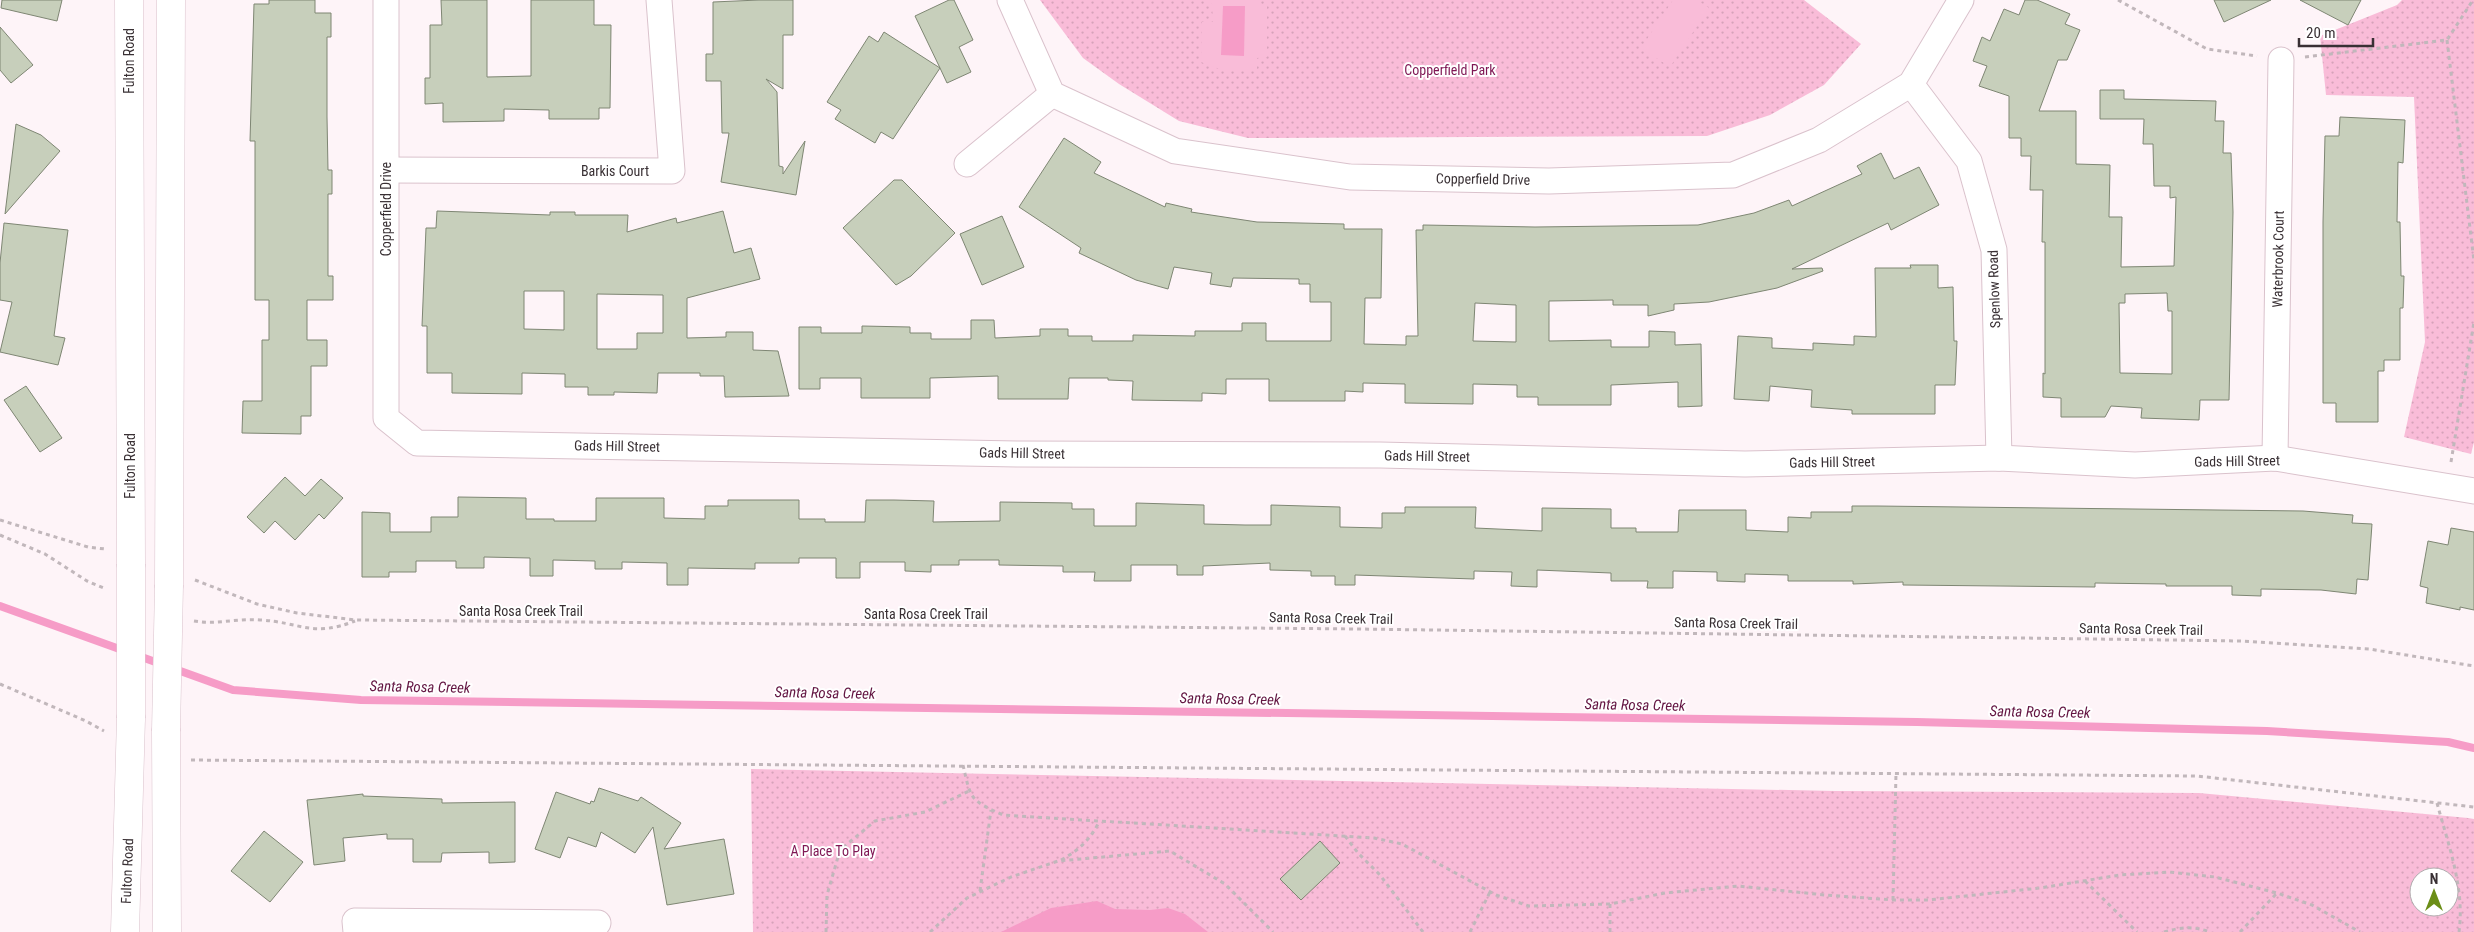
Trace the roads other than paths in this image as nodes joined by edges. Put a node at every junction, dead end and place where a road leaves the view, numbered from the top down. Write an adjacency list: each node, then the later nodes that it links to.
1 (129, 0): 17 (main road, Fulton Road, bridge)
2 (171, 0): 18 (main road, bridge)
3 (386, 0): 11 (street, Copperfield Drive)
4 (659, 0): 11 (street, Barkis Court)
5 (1010, 0): 9 (street)
6 (1961, 0): 8 (street, Copperfield Drive)
7 (2281, 60): 14 (street, Waterbrook Court)
8 (1911, 84): 9 (street, Copperfield Drive); 13 (street, Spenlow Road)
9 (1052, 94): 10 (street)
10 (967, 164)
11 (386, 170): 12 (street, Copperfield Drive)
12 (386, 418): 13 (street, Gads Hill Street)
13 (1998, 458): 14 (street, Gads Hill Street)
14 (2275, 458): 15 (street, Gads Hill Street)
15 (2474, 491)
16 (598, 923): 19 (street)
17 (125, 932)
18 (167, 932)
19 (356, 932)

